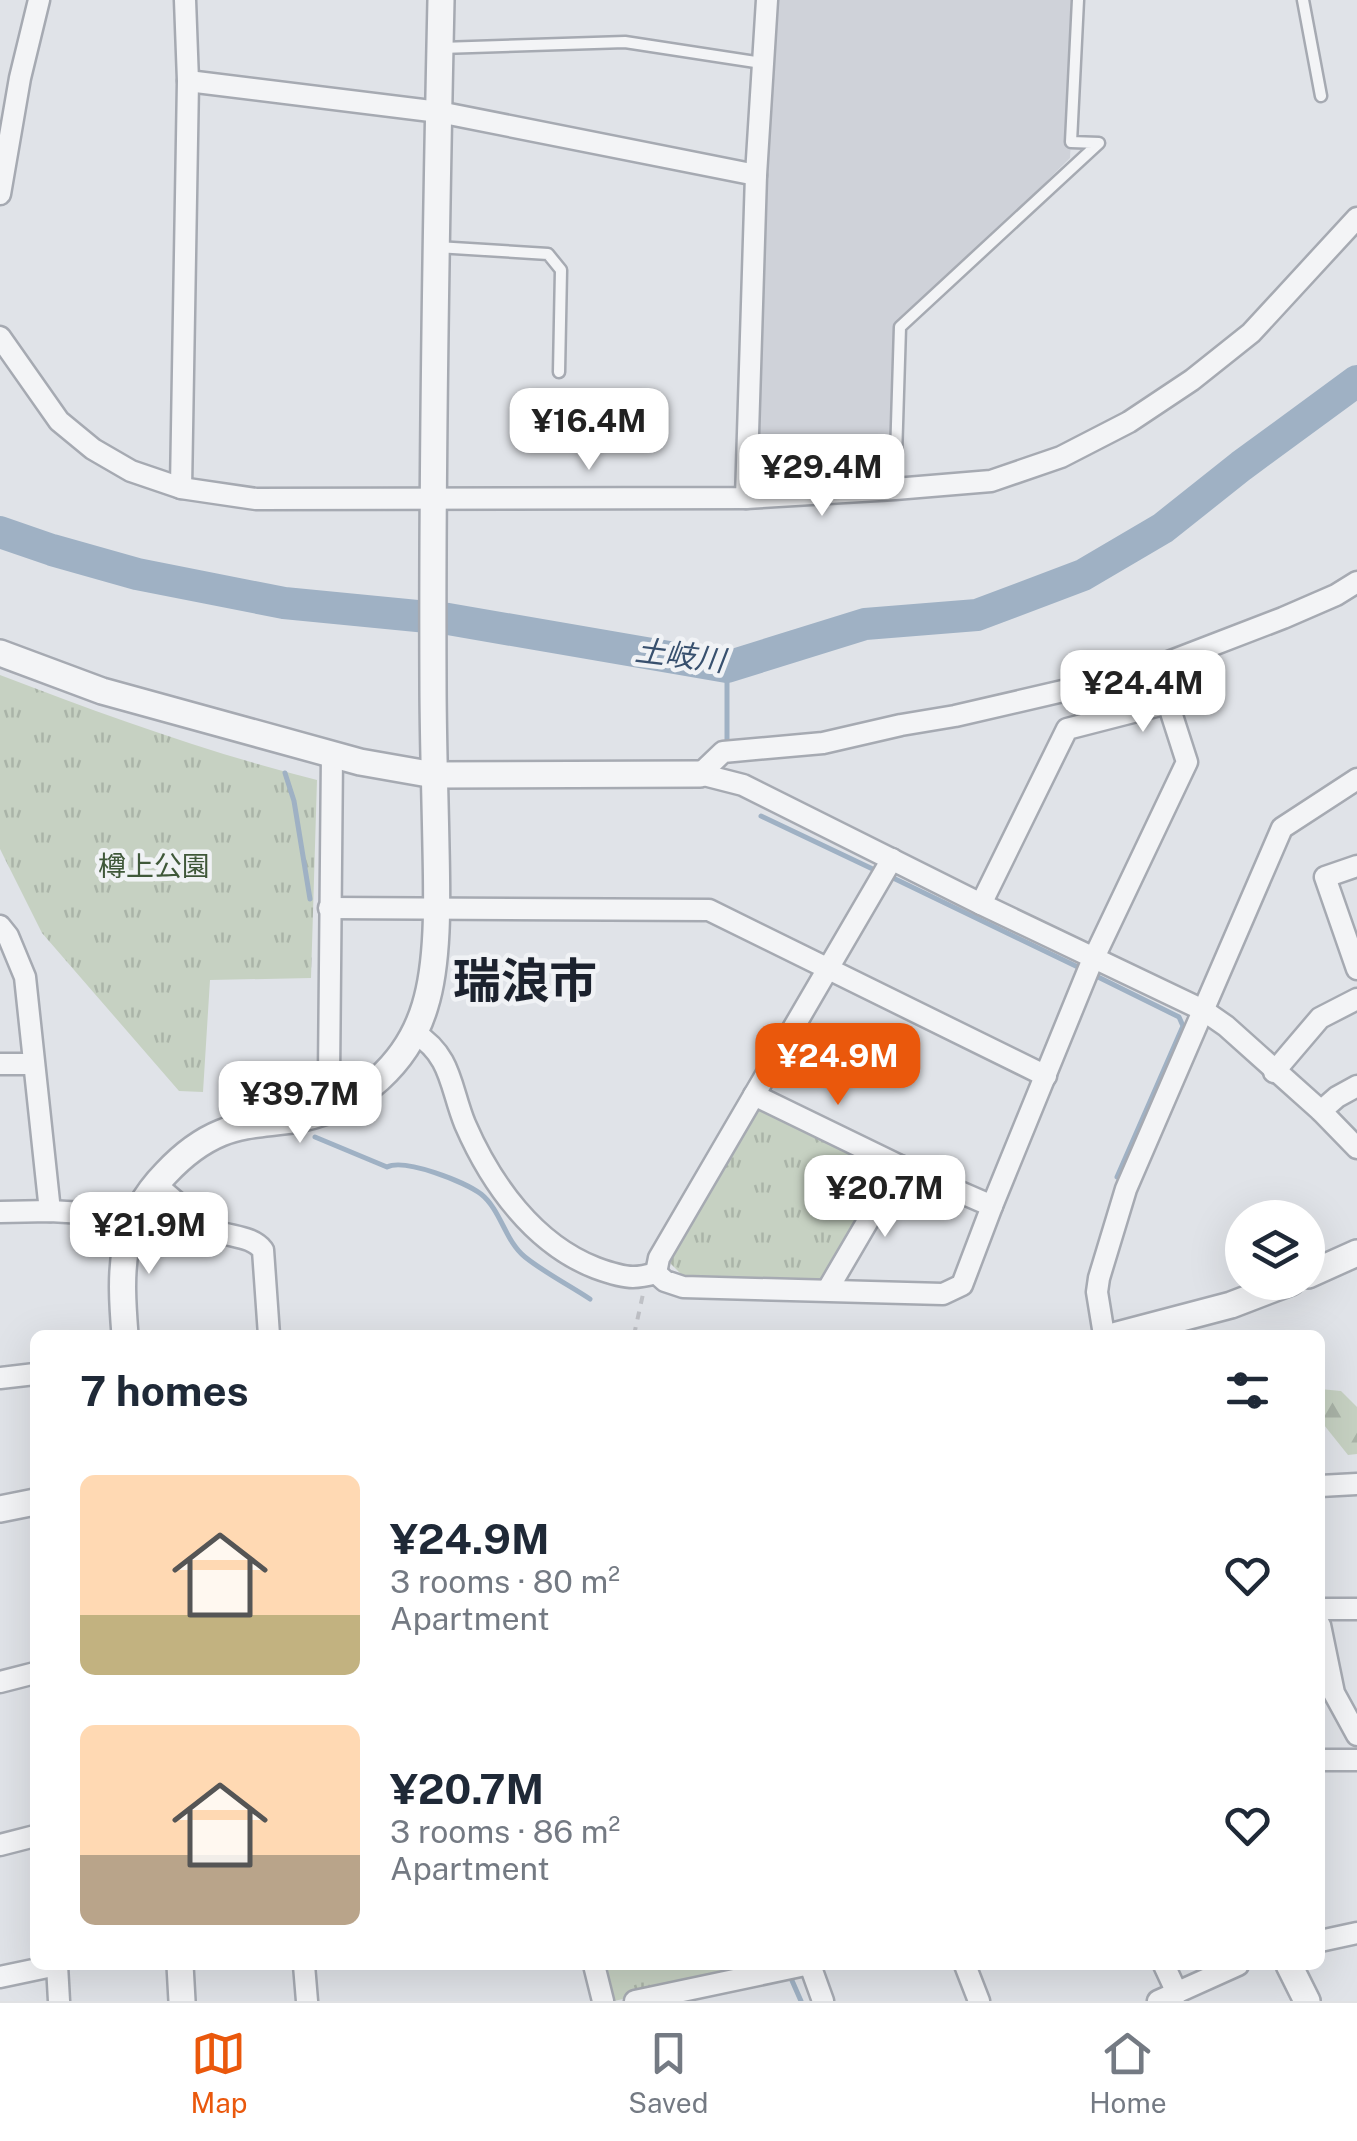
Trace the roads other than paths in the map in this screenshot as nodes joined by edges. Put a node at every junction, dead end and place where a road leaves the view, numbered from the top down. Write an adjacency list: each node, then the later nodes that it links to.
1 (39, 0): 13 (street)
2 (185, 0): 9 (street)
3 (440, 0): 7 (street)
4 (767, 0): 8 (street)
5 (1078, 0): 19 (lane)
6 (1302, 0): 10 (lane)
7 (440, 48): 8 (lane); 11 (street)
8 (763, 63): 12 (street)
9 (188, 81): 11 (street); 18 (street)
10 (1321, 96)
11 (439, 112): 12 (street); 15 (street)
12 (756, 174): 20 (street)
13 (0, 194)
14 (1357, 218): 19 (street)
15 (436, 247): 17 (lane); 21 (street)
16 (0, 337): 18 (street)
17 (559, 372)
18 (181, 488): 21 (street)
19 (896, 490): 20 (street)
20 (746, 498): 21 (street)
21 (432, 499): 26 (street)
22 (1357, 582): 25 (street)
23 (0, 653): 24 (street)
24 (332, 754): 26 (street); 31 (street)
25 (700, 774): 26 (street); 29 (street)
26 (434, 775): 32 (street)
27 (1357, 779): 38 (street)
28 (1357, 866): 36 (street)
29 (887, 869): 30 (street); 35 (street)
30 (981, 904): 34 (street); 34 (street)
31 (329, 908): 32 (street); 43 (street)
32 (438, 910): 35 (street); 39 (street)
33 (0, 926): 41 (street)
34 (1090, 968): 38 (street); 44 (street)
35 (828, 970): 44 (street); 46 (street)
36 (1357, 970)
37 (1357, 999): 42 (street)
38 (1203, 1010): 42 (street); 62 (street)
39 (415, 1033): 50 (street); 57 (street)
40 (0, 1064): 41 (street)
41 (33, 1064): 52 (street)
42 (1274, 1072): 47 (street)
43 (330, 1076)
44 (1046, 1076): 51 (street)
45 (1357, 1086): 47 (street)
46 (754, 1095): 49 (street); 57 (street)
47 (1320, 1112): 48 (street)
48 (1357, 1148)
49 (900, 1166): 51 (street); 58 (street)
50 (155, 1184): 54 (street); 61 (street)
51 (992, 1206): 58 (street)
52 (50, 1211): 53 (street); 54 (street)
53 (0, 1212)
54 (134, 1216): 60 (street)
55 (1357, 1254): 56 (street)
56 (1325, 1268)
57 (652, 1274): 58 (street)
58 (828, 1289)
59 (1244, 1300): 63 (street)
60 (126, 1330)
61 (269, 1330)
62 (1103, 1330)
63 (1137, 1330)
64 (30, 1375): 65 (street)
65 (0, 1378)
66 (1357, 1484): 67 (street)
67 (1325, 1486)
68 (30, 1503): 69 (street)
69 (0, 1510)
70 (1325, 1609): 71 (street)
71 (1357, 1609)
72 (1325, 1649): 75 (street)
73 (30, 1674): 74 (street)
74 (0, 1682)
75 (1357, 1735)
76 (1325, 1760): 77 (street)
77 (1357, 1760)
78 (30, 1837): 79 (street)
79 (0, 1846)
80 (1357, 1933): 81 (street)
81 (1325, 1940)
82 (31, 1970): 93 (street)
83 (57, 1970): 95 (street)
84 (180, 1970): 96 (street)
85 (304, 1970): 97 (street)
86 (595, 1970): 98 (street)
87 (783, 1970): 99 (street)
88 (809, 1970): 100 (street)
89 (967, 1970): 101 (street)
90 (1164, 1970): 94 (street)
91 (1227, 1970): 94 (street)
92 (1292, 1970): 102 (street)
93 (0, 1976)
94 (1167, 1997)
95 (59, 2001)
96 (182, 2001)
97 (307, 2001)
98 (603, 2001)
99 (635, 2001)
100 (822, 2001)
101 (979, 2001)
102 (1307, 2001)

